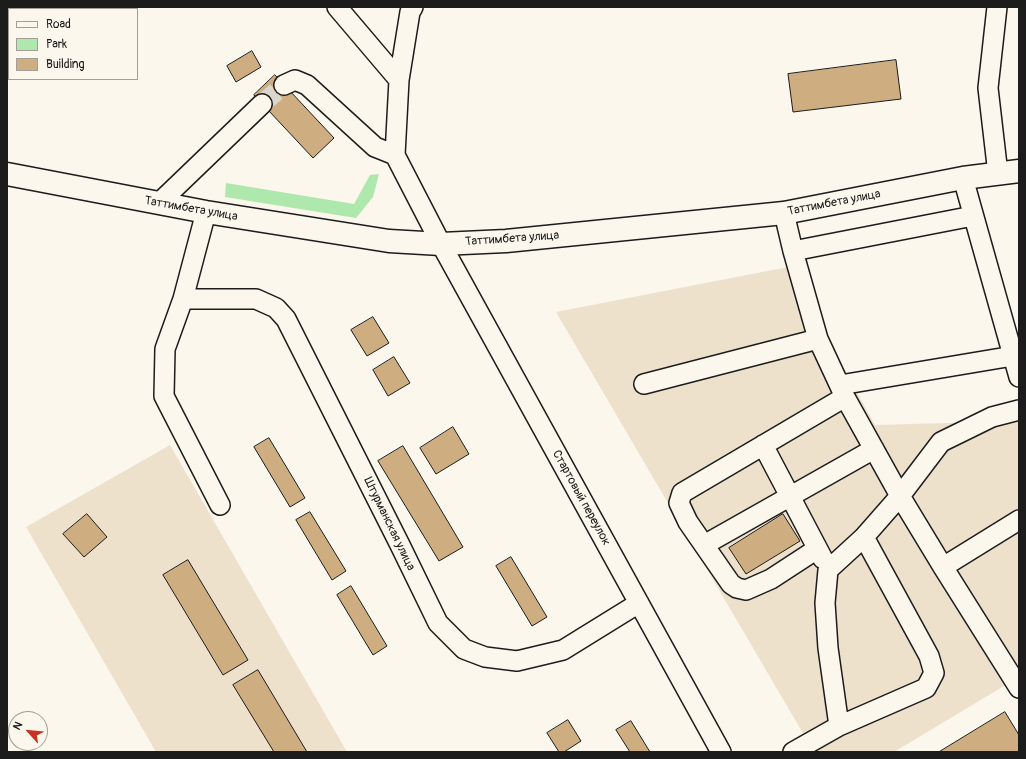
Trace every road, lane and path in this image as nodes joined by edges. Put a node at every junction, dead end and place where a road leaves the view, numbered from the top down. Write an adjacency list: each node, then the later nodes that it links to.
1 (337, 7): 4 (street)
2 (413, 7): 4 (street)
3 (998, 7): 10 (street)
4 (399, 80): 7 (street)
5 (284, 85): 7 (street)
6 (262, 104): 12 (street)
7 (395, 155): 16 (street, Стартовый переулок)
8 (1019, 171): 10 (main road, Таттимбета улица)
9 (7, 174): 12 (main road, Таттимбета улица)
10 (998, 174): 11 (main road, Таттимбета улица)
11 (963, 178): 14 (main road, Таттимбета улица); 15 (street)
12 (159, 203): 13 (main road, Таттимбета улица)
13 (206, 212): 16 (main road, Таттимбета улица); 18 (street)
14 (784, 213): 16 (main road, Таттимбета улица); 17 (street)
15 (974, 216): 17 (street); 20 (street)
16 (441, 244): 36 (street, Стартовый переулок)
17 (793, 251): 19 (street)
18 (183, 299): 29 (street); 36 (street, Штурманская улица)
19 (818, 339): 22 (street); 23 (street)
20 (1016, 355): 21 (street); 23 (street)
21 (1019, 377)
22 (644, 384)
23 (843, 391): 25 (street); 26 (street)
24 (1019, 410): 28 (street)
25 (763, 445): 27 (street); 32 (street)
26 (874, 449): 27 (street); 28 (street)
27 (790, 496): 32 (street); 33 (street)
28 (900, 496): 31 (street); 34 (street)
29 (220, 505)
30 (1019, 521): 34 (street)
31 (864, 537): 35 (street); 38 (street)
32 (704, 545): 33 (street)
33 (817, 549): 35 (street)
34 (943, 567): 37 (street)
35 (828, 570): 38 (street)
36 (639, 603): 39 (street, Стартовый переулок)
37 (1019, 688)
38 (839, 726): 40 (street)
39 (721, 752)
40 (793, 752)

